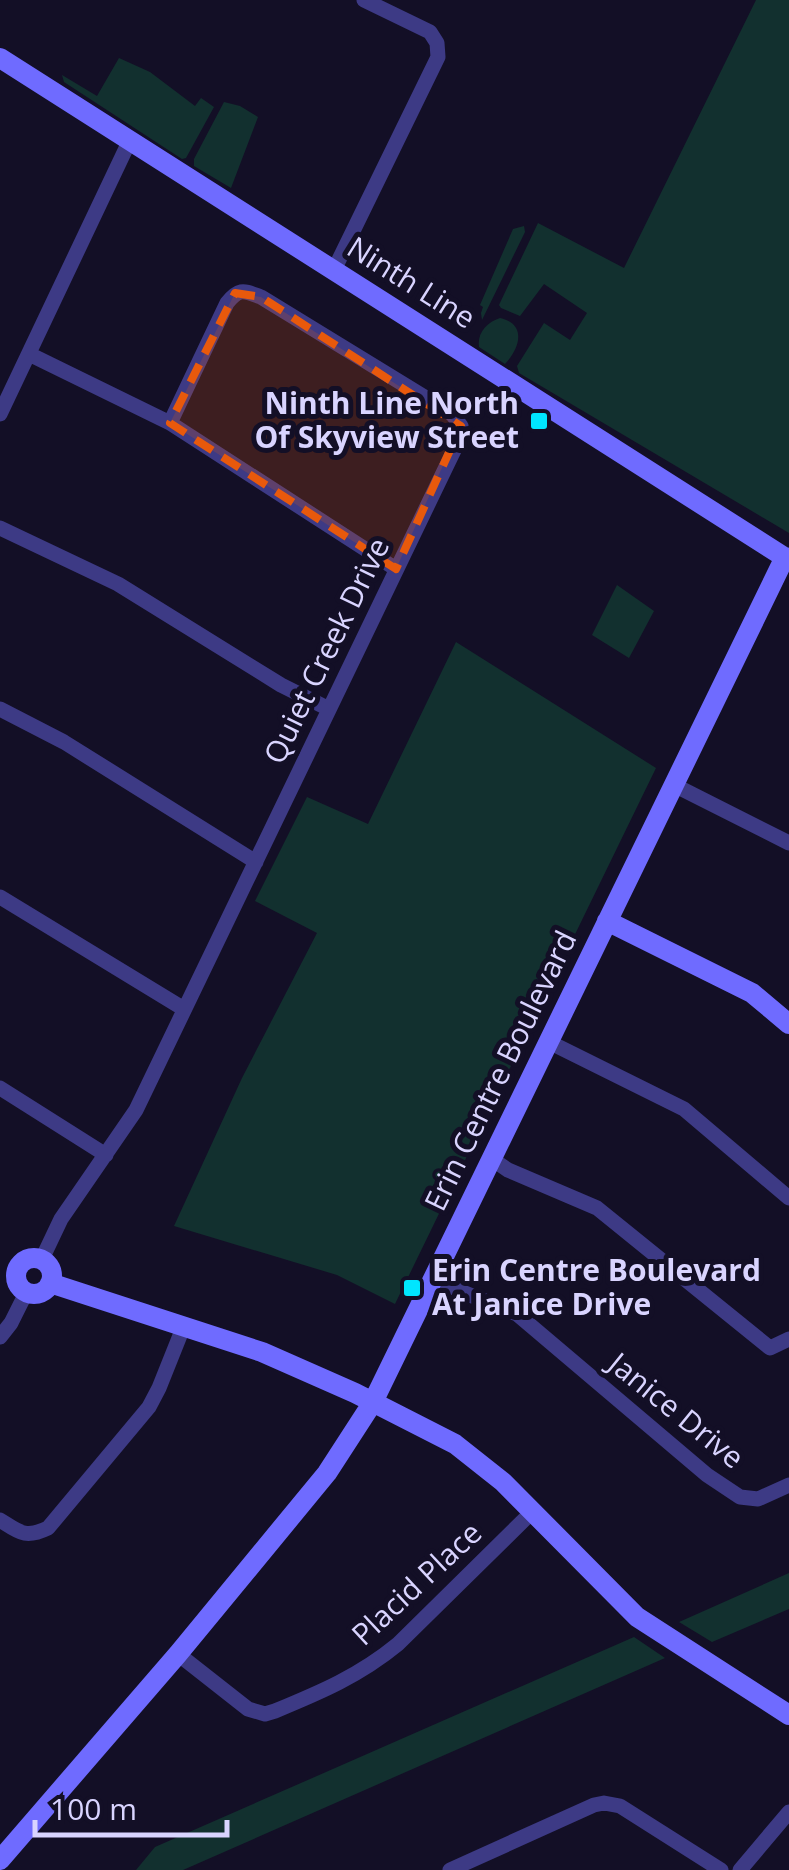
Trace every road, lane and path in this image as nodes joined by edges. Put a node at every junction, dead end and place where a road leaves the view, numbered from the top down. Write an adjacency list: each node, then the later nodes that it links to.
1 (364, 0): 4 (street)
2 (0, 58): 3 (street, Ninth Line)
3 (130, 140): 4 (street, Ninth Line); 5 (street)
4 (334, 270): 9 (street, Ninth Line)
5 (30, 354): 6 (street); 7 (street)
6 (0, 414)
7 (170, 423): 10 (street); 10 (street, Quiet Creek Drive)
8 (0, 528): 12 (street)
9 (787, 558): 13 (street, Erin Centre Boulevard)
10 (396, 569): 12 (street, Quiet Creek Drive)
11 (0, 710): 15 (street)
12 (329, 710): 15 (street, Quiet Creek Drive)
13 (674, 785): 14 (street); 17 (street, Erin Centre Boulevard)
14 (789, 844)
15 (256, 862): 18 (street, Quiet Creek Drive)
16 (0, 897): 18 (street)
17 (607, 921): 19 (street); 20 (street, Erin Centre Boulevard)
18 (184, 1009): 22 (street, Quiet Creek Drive)
19 (789, 1024)
20 (548, 1042): 23 (street, Erin Centre Boulevard); 24 (street)
21 (0, 1088): 22 (street)
22 (106, 1155): 25 (street, Quiet Creek Drive)
23 (492, 1159): 27 (street, Erin Centre Boulevard); 32 (street)
24 (789, 1198)
25 (42, 1259): 26 (street); 28 (street)
26 (8, 1268): 29 (street)
27 (435, 1276): 33 (street, Erin Centre Boulevard); 34 (street, Janice Drive)
28 (50, 1282): 29 (street); 30 (street)
29 (25, 1296): 31 (street)
30 (183, 1328): 33 (street); 36 (street)
31 (0, 1337)
32 (789, 1339)
33 (373, 1402): 35 (street); 37 (street, Erin Centre Boulevard)
34 (789, 1486)
35 (532, 1512): 37 (street, Placid Place); 38 (street)
36 (0, 1520)
37 (178, 1654): 40 (street, Erin Centre Boulevard)
38 (789, 1715)
39 (789, 1812): 43 (street)
40 (0, 1860)
41 (450, 1870): 42 (street)
42 (721, 1870)
43 (740, 1870)

